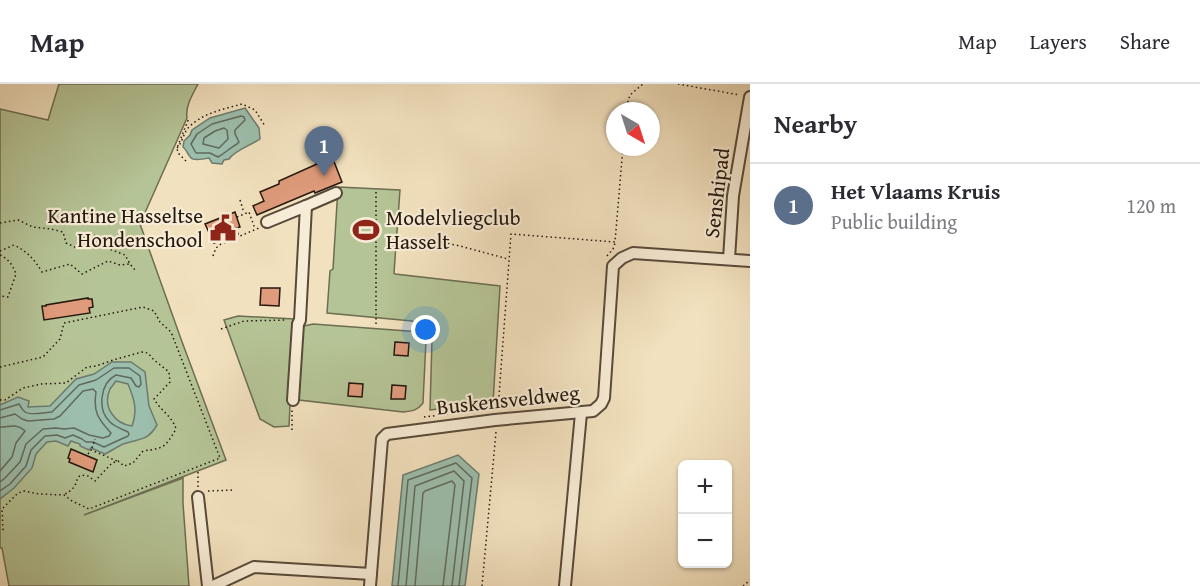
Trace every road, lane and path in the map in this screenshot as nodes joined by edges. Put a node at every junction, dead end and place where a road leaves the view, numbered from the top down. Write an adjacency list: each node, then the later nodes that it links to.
1 (643, 84): 4 (path)
2 (678, 84): 3 (path)
3 (750, 97): 24 (street, Senshipad)
4 (628, 102)
5 (189, 118): 7 (path)
6 (265, 126): 7 (path)
7 (177, 148): 9 (path)
8 (622, 156): 20 (path)
9 (186, 161)
10 (376, 192): 32 (path)
11 (336, 193): 13 (street)
12 (240, 200): 14 (path)
13 (306, 206): 16 (street); 31 (street)
14 (245, 213): 15 (path); 18 (path)
15 (237, 217)
16 (267, 222): 18 (path)
17 (0, 223): 28 (path)
18 (255, 230): 23 (path)
19 (426, 239): 25 (path)
20 (615, 242): 25 (path); 27 (path)
21 (0, 251): 28 (path)
22 (0, 255): 30 (path)
23 (213, 256)
24 (729, 259): 26 (street, Buskensveldweg); 37 (street, Buskensveldweg)
25 (509, 260): 38 (path)
26 (750, 261)
27 (605, 262)
28 (130, 264): 29 (path)
29 (135, 270)
30 (0, 296)
31 (299, 322): 33 (path); 36 (street)
32 (376, 325)
33 (221, 329)
34 (0, 367): 47 (path)
35 (0, 400): 43 (path)
36 (292, 400): 39 (path)
37 (581, 413): 38 (street, Buskensveldweg); 55 (street)
38 (495, 420): 49 (street, Buskensveldweg); 54 (path)
39 (292, 430)
40 (96, 439): 41 (path)
41 (92, 448)
42 (88, 454): 43 (path)
43 (118, 461): 47 (path)
44 (198, 471): 46 (path)
45 (235, 490): 46 (path)
46 (198, 494): 51 (street)
47 (64, 495): 48 (path)
48 (0, 530)
49 (371, 574): 52 (street); 53 (street, Buskensveldweg)
50 (750, 580): 56 (path)
51 (208, 586)
52 (213, 586)
53 (370, 586)
54 (482, 586)
55 (565, 586)
56 (743, 586)

